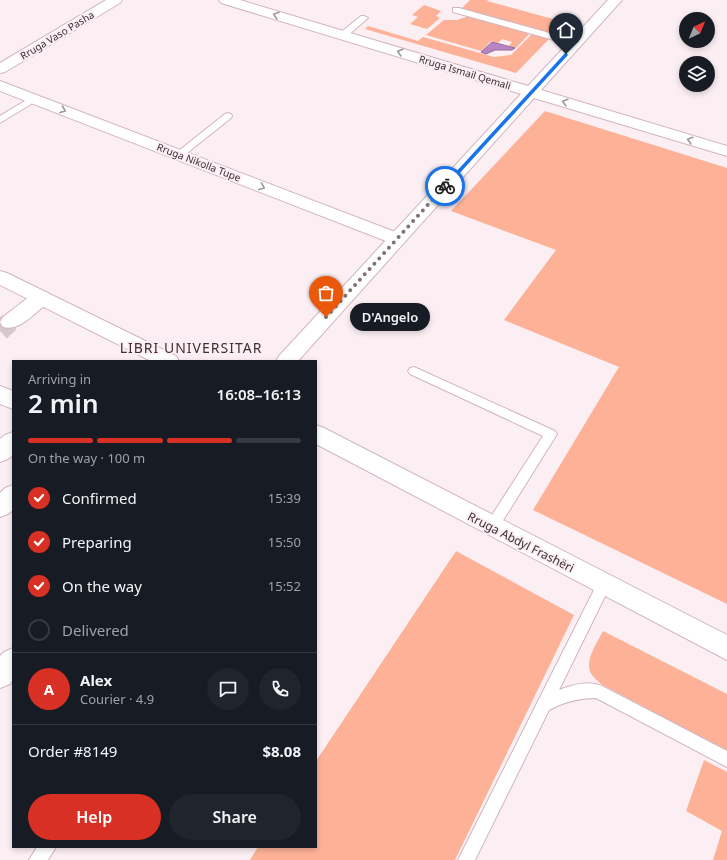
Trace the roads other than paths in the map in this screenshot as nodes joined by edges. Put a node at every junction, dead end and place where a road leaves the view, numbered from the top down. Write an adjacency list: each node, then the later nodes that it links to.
1 (115, 0): 8 (street, Rruga Vaso Pasha)
2 (226, 0): 6 (street, Rruga Ismail Qemali, one-way to 2)
3 (615, 0): 7 (street)
4 (456, 10): 7 (lane)
5 (364, 18): 6 (lane)
6 (343, 35): 10 (street, Rruga Ismail Qemali, one-way to 6)
7 (575, 43): 10 (street)
8 (0, 69)
9 (0, 86): 11 (street, Rruga Nikolla Tupe)
10 (531, 92): 14 (street, Rruga Ismail Qemali, one-way to 10); 16 (street)
11 (33, 99): 13 (lane); 15 (street, Rruga Nikolla Tupe, one-way to 15)
12 (228, 116): 15 (lane)
13 (0, 120)
14 (727, 151)
15 (179, 155): 16 (street, Rruga Nikolla Tupe, one-way to 16)
16 (397, 239): 21 (street)
17 (0, 278): 18 (street)
18 (41, 298): 19 (street); 20 (street)
19 (10, 322)
20 (167, 360)
21 (287, 360)
22 (414, 371): 30 (lane)
23 (0, 394): 24 (street)
24 (12, 400)
25 (317, 435): 30 (street, Rruga Abdyl Frashëri)
26 (12, 442): 27 (street)
27 (0, 453)
28 (12, 496): 29 (street)
29 (0, 507)
30 (492, 526): 31 (street, Rruga Abdyl Frashëri)
31 (604, 584): 32 (street, Rruga Abdyl Frashëri); 35 (lane)
32 (727, 648)
33 (12, 662): 34 (street)
34 (0, 675)
35 (544, 704): 36 (lane); 39 (lane)
36 (727, 759)
37 (47, 848): 38 (lane)
38 (37, 860)
39 (466, 860)

